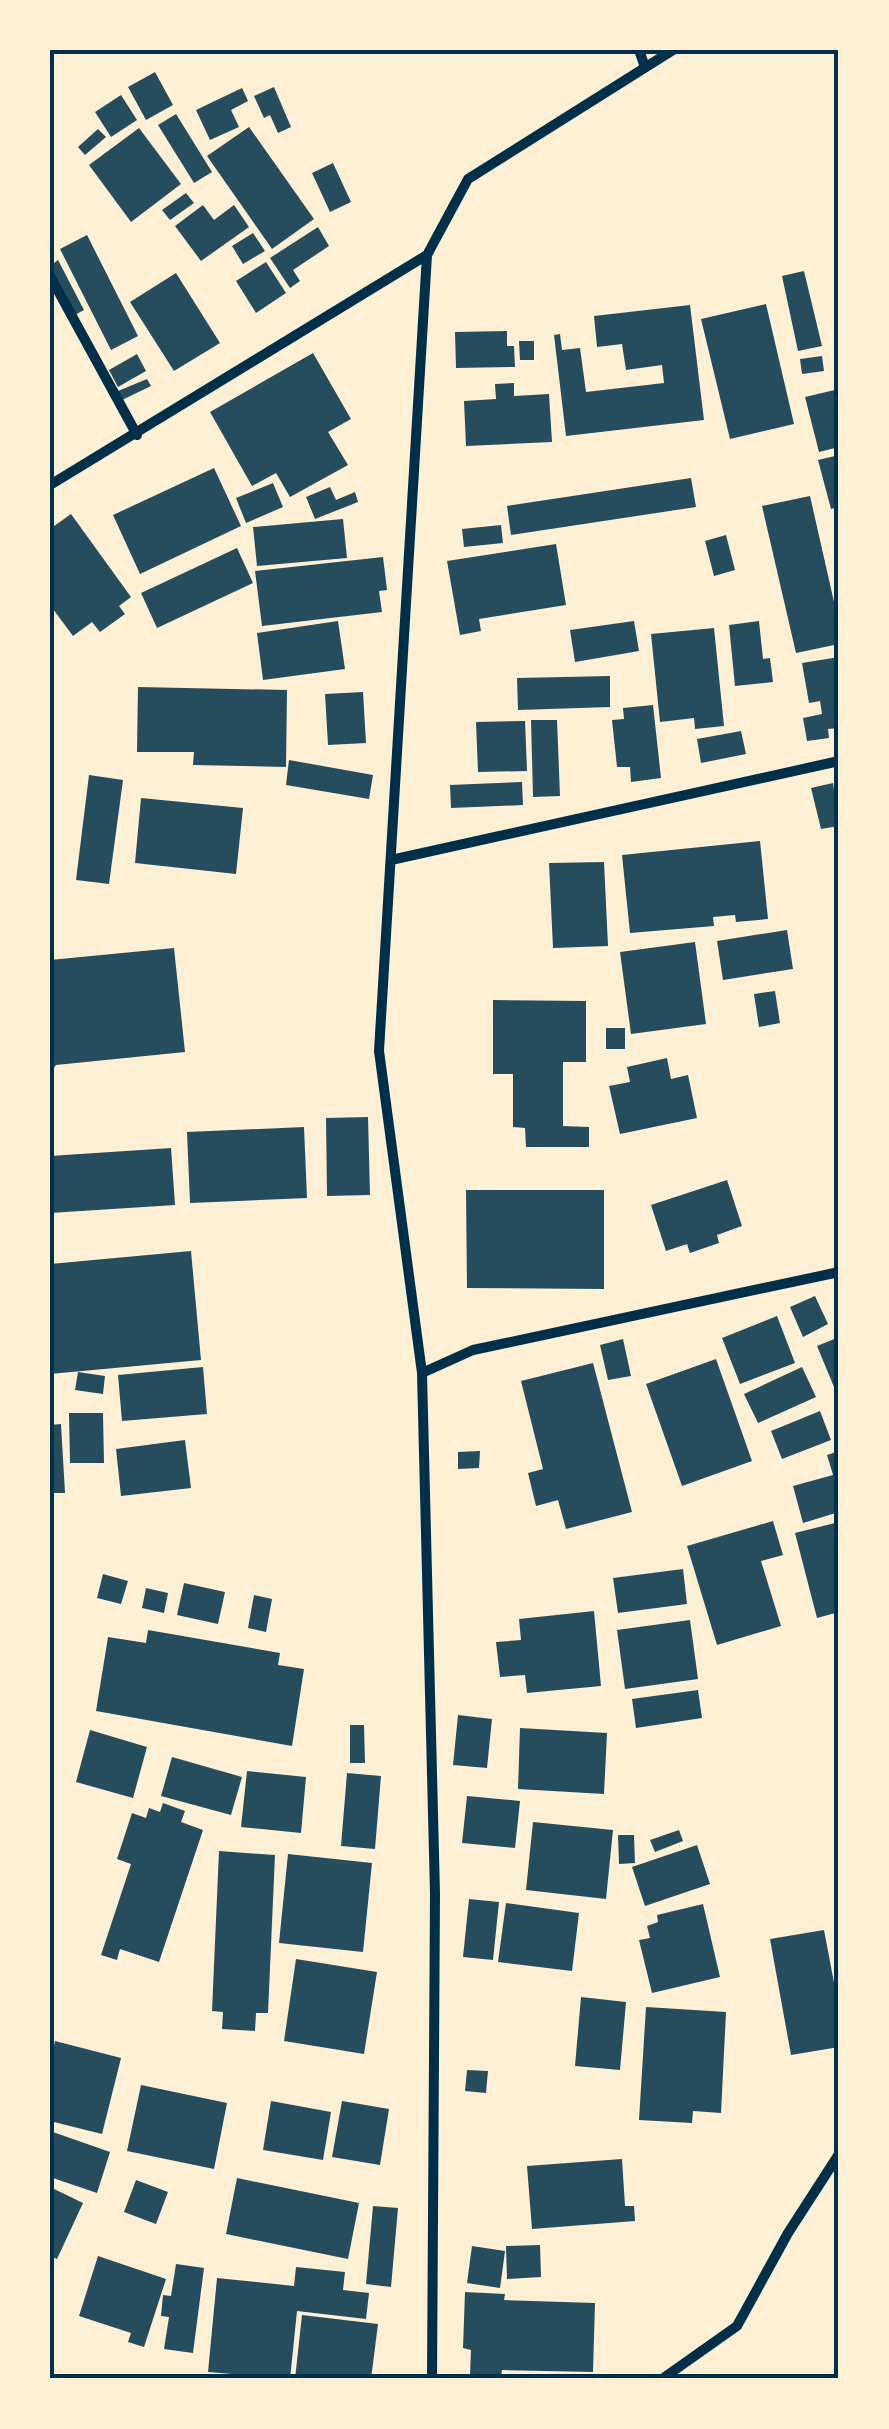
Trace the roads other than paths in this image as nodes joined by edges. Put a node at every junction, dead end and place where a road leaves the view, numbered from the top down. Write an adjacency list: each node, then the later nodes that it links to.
1 (639, 50): 3 (street)
2 (673, 50): 3 (street)
3 (645, 67): 4 (street)
4 (427, 255): 6 (street); 9 (street)
5 (50, 276): 6 (street)
6 (137, 435): 7 (street)
7 (50, 485)
8 (839, 761): 9 (street)
9 (391, 860): 11 (street)
10 (839, 1272): 11 (street)
11 (422, 1373): 13 (street)
12 (839, 2154): 14 (street)
13 (432, 2379)
14 (662, 2379)

